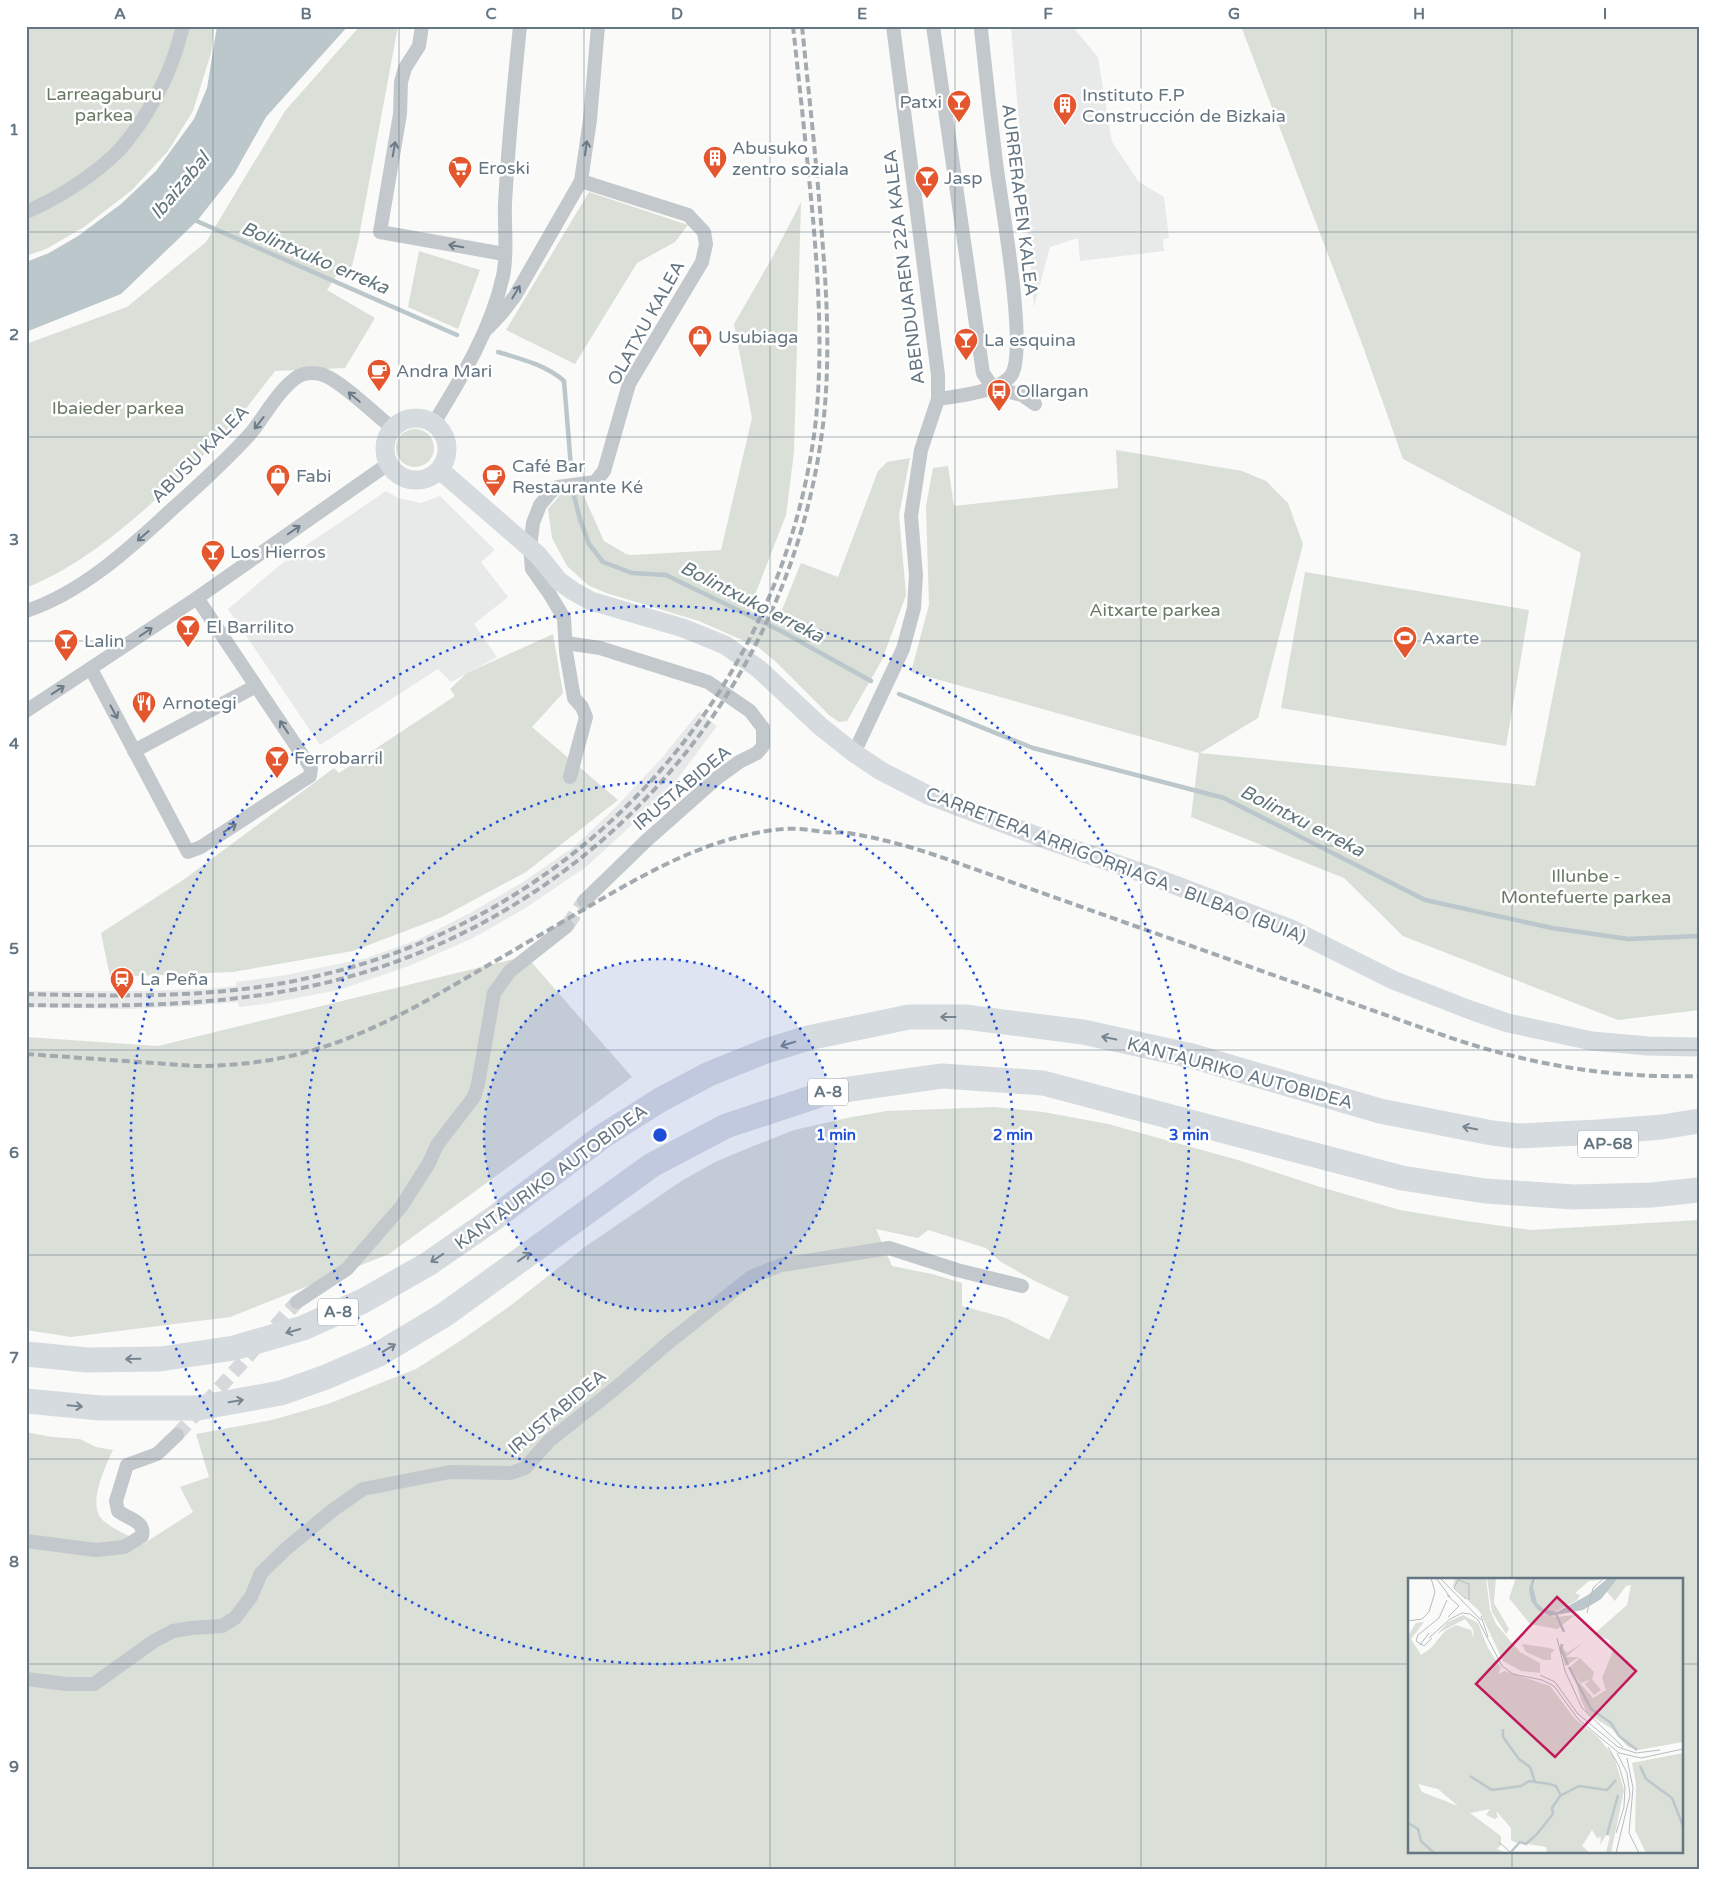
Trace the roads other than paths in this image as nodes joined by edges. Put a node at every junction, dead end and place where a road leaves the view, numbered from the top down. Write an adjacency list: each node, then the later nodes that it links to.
1 (183, 26): 9 (street)
2 (422, 26): 10 (street, one-way to 2)
3 (520, 26): 10 (street)
4 (598, 26): 8 (street, one-way to 4)
5 (893, 26): 13 (street, ABENDUAREN 22A KALEA)
6 (933, 26): 12 (street)
7 (981, 29): 12 (street, AURRERAPEN KALEA)
8 (581, 181): 11 (street, one-way to 8); 19 (street, OLATXU KALEA)
9 (26, 212)
10 (504, 254): 11 (street)
11 (486, 330): 15 (street)
12 (993, 388): 13 (street); 14 (street)
13 (938, 399): 29 (street, ABENDUAREN 22A KALEA)
14 (1035, 404)
15 (434, 423): 16 (street); 18 (street)
16 (392, 428): 17 (street); 23 (street, ABUSU KALEA, one-way to 23)
17 (388, 464): 18 (street); 22 (street, one-way to 17)
18 (440, 470): 20 (street, CARRETERA ARRIGORRIAGA - BILBAO (BUIA))
19 (533, 523): 20 (street); 21 (street, OLATXU KALEA)
20 (508, 530): 21 (street, CARRETERA ARRIGORRIAGA - BILBAO (BUIA))
21 (530, 548): 24 (street); 29 (street, CARRETERA ARRIGORRIAGA - BILBAO (BUIA))
22 (197, 598): 25 (street, one-way to 22); 26 (street)
23 (26, 611)
24 (566, 643): 30 (street); 31 (street, IRUSTABIDEA)
25 (91, 669): 27 (street, one-way to 25); 28 (street, one-way to 28)
26 (256, 686): 28 (street); 28 (street, one-way to 26)
27 (26, 711)
28 (134, 751)
29 (854, 753): 33 (street, CARRETERA ARRIGORRIAGA - BILBAO (BUIA))
30 (570, 777)
31 (584, 901)
32 (566, 926): 39 (street)
33 (1699, 1047)
34 (1699, 1121): 35 (highway, KANTAURIKO AUTOBIDEA / A-8)
35 (1518, 1136): 36 (highway, AP-68); 40 (highway, KANTAURIKO AUTOBIDEA / A-8, one-way to 40)
36 (1699, 1138)
37 (1699, 1190): 41 (highway, A-8, one-way to 37)
38 (1022, 1286): 44 (street, IRUSTABIDEA)
39 (296, 1302)
40 (26, 1354)
41 (26, 1401)
42 (177, 1435): 43 (street)
43 (26, 1541)
44 (26, 1679)

